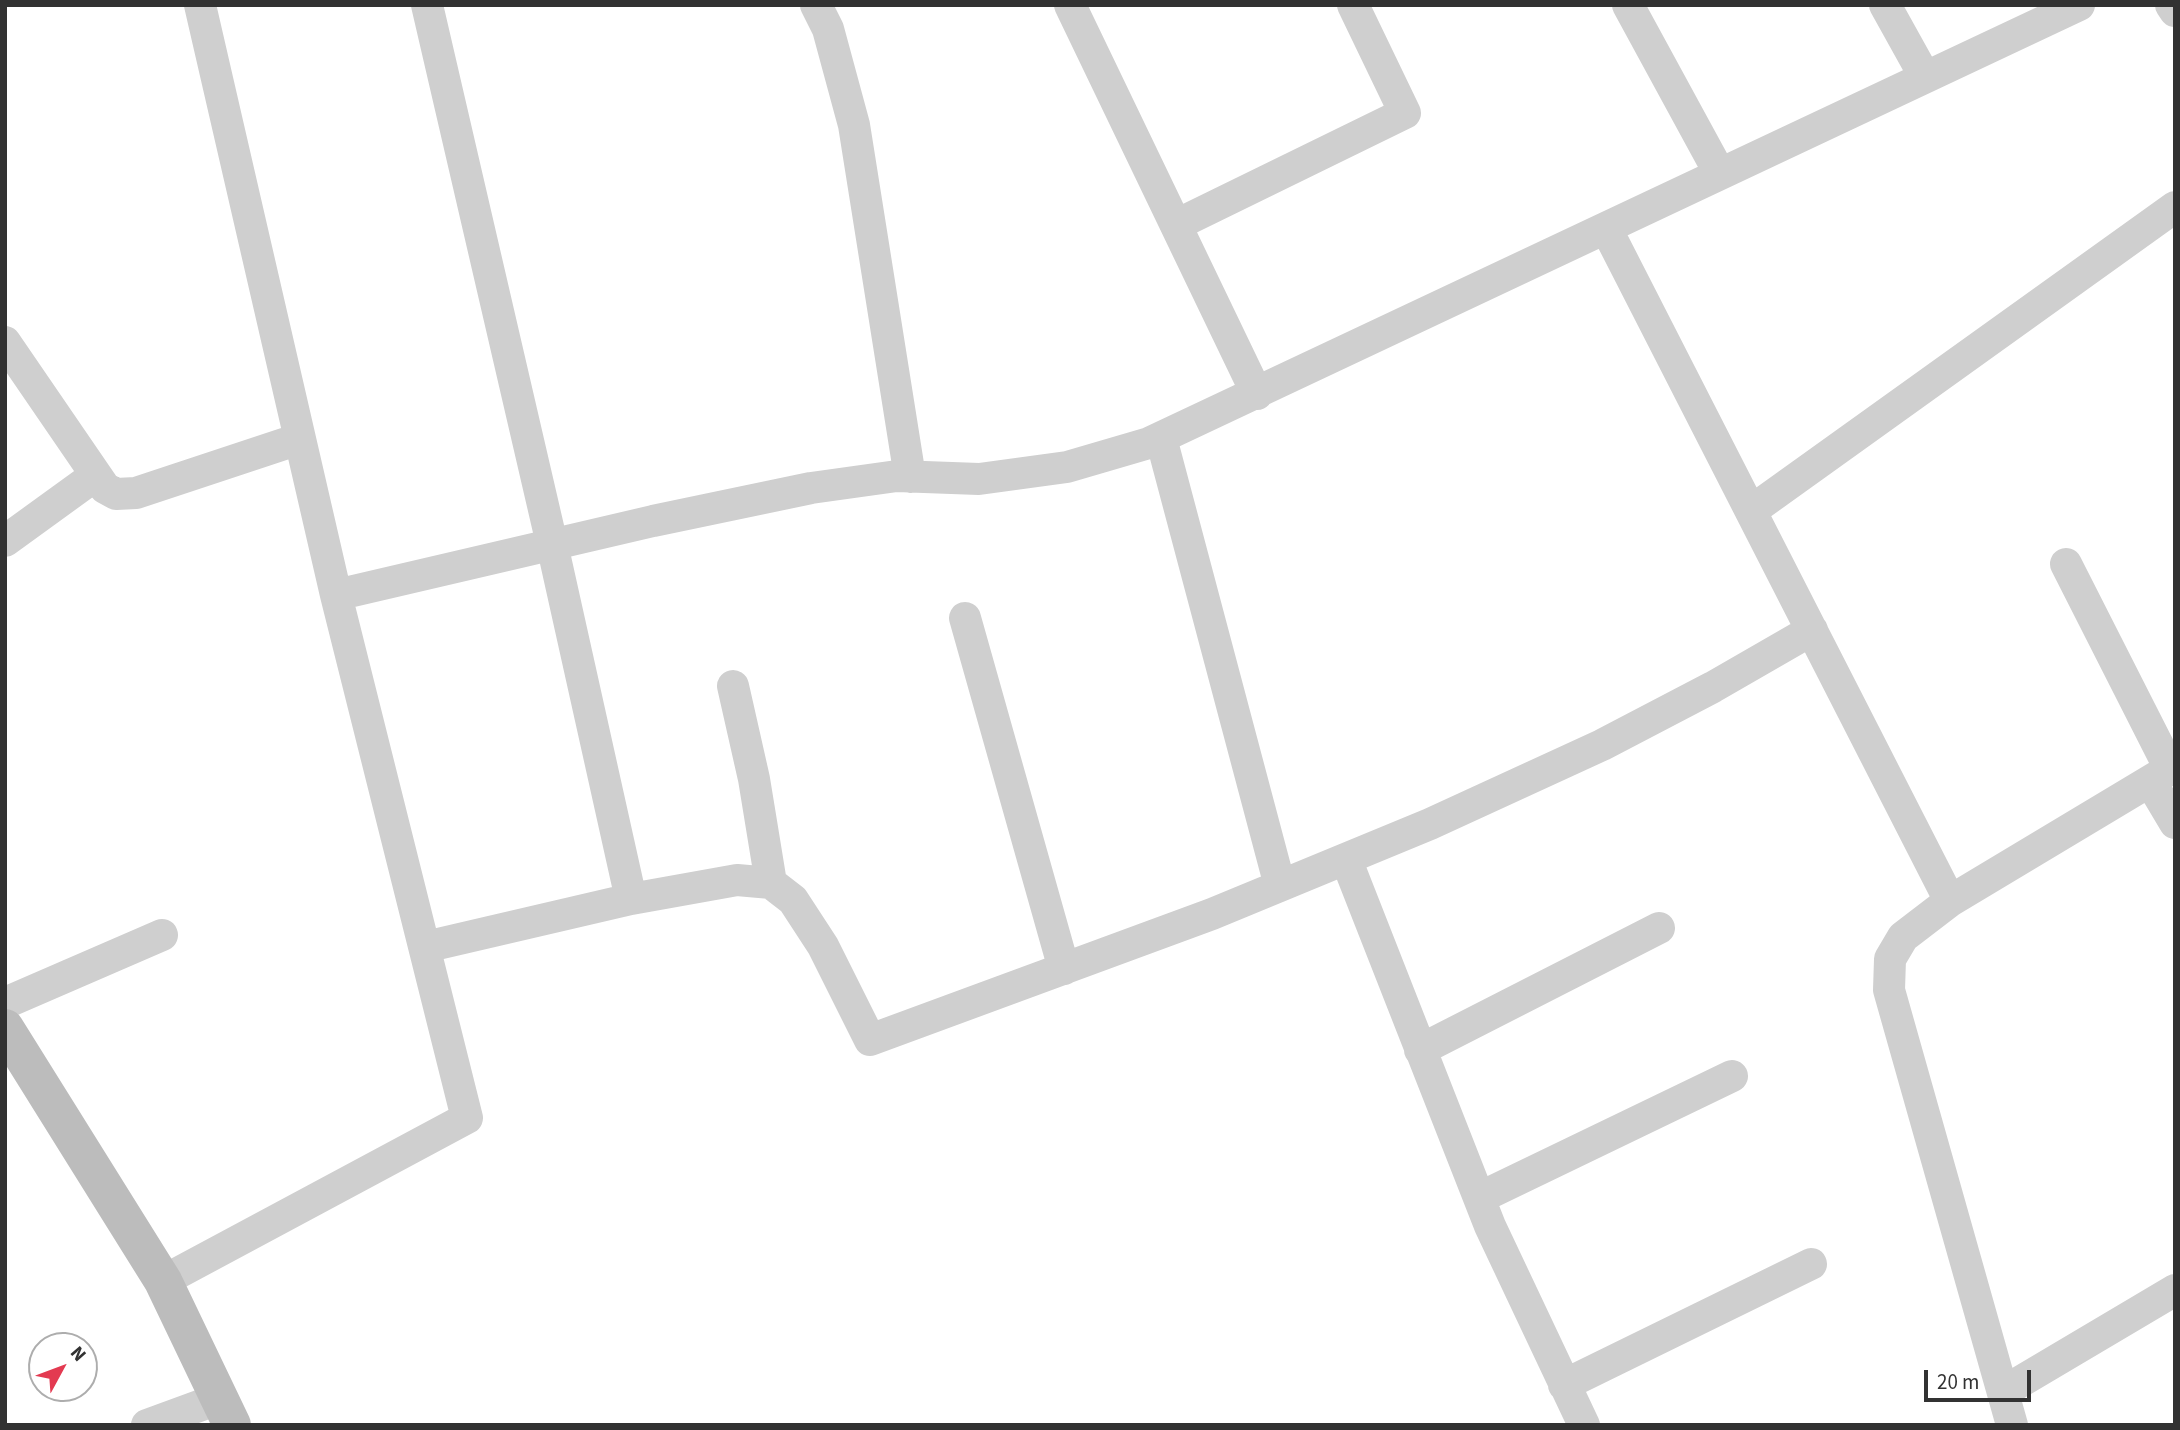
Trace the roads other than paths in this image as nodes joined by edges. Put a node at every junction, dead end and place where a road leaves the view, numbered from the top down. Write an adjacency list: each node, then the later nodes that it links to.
1 (200, 5): 19 (street)
2 (427, 5): 24 (street)
3 (816, 5): 21 (street)
4 (1070, 5): 14 (street)
5 (1353, 5): 14 (street)
6 (1628, 5): 12 (street)
7 (1885, 5): 11 (street)
8 (2079, 5): 11 (street)
9 (2171, 5): 10 (street)
10 (2175, 11)
11 (1926, 77): 12 (street)
12 (1720, 174): 15 (street)
13 (2175, 206): 22 (street)
14 (1176, 225): 17 (street)
15 (1605, 228): 17 (street); 22 (street)
16 (5, 342): 20 (street)
17 (1257, 394): 18 (street)
18 (1161, 438): 21 (street); 34 (street)
19 (299, 439): 20 (street); 26 (street)
20 (96, 475): 23 (street)
21 (910, 477): 24 (street)
22 (1751, 511): 28 (street)
23 (5, 541)
24 (552, 544): 26 (street); 35 (street)
25 (2066, 564): 30 (street)
26 (335, 595): 39 (street)
27 (965, 618): 40 (street)
28 (1812, 630): 32 (street); 36 (street)
29 (733, 686): 33 (street)
30 (2165, 772): 31 (street); 36 (street)
31 (2175, 823)
32 (1346, 859): 34 (street); 43 (street)
33 (771, 883): 35 (street); 40 (street)
34 (1280, 886): 40 (street)
35 (631, 899): 39 (street)
36 (1950, 901): 50 (street)
37 (1659, 929): 43 (street)
38 (162, 935): 41 (street)
39 (425, 947): 47 (street)
40 (1064, 969)
41 (5, 1003)
42 (5, 1028): 47 (street)
43 (1420, 1050): 45 (street)
44 (1732, 1076): 45 (street)
45 (1479, 1198): 49 (street)
46 (1811, 1264): 49 (street)
47 (163, 1281): 51 (street)
48 (2175, 1290): 50 (street)
49 (1564, 1385): 53 (street)
50 (2003, 1392): 54 (street)
51 (225, 1412): 52 (street)
52 (147, 1425)
53 (1584, 1425)
54 (2012, 1425)

